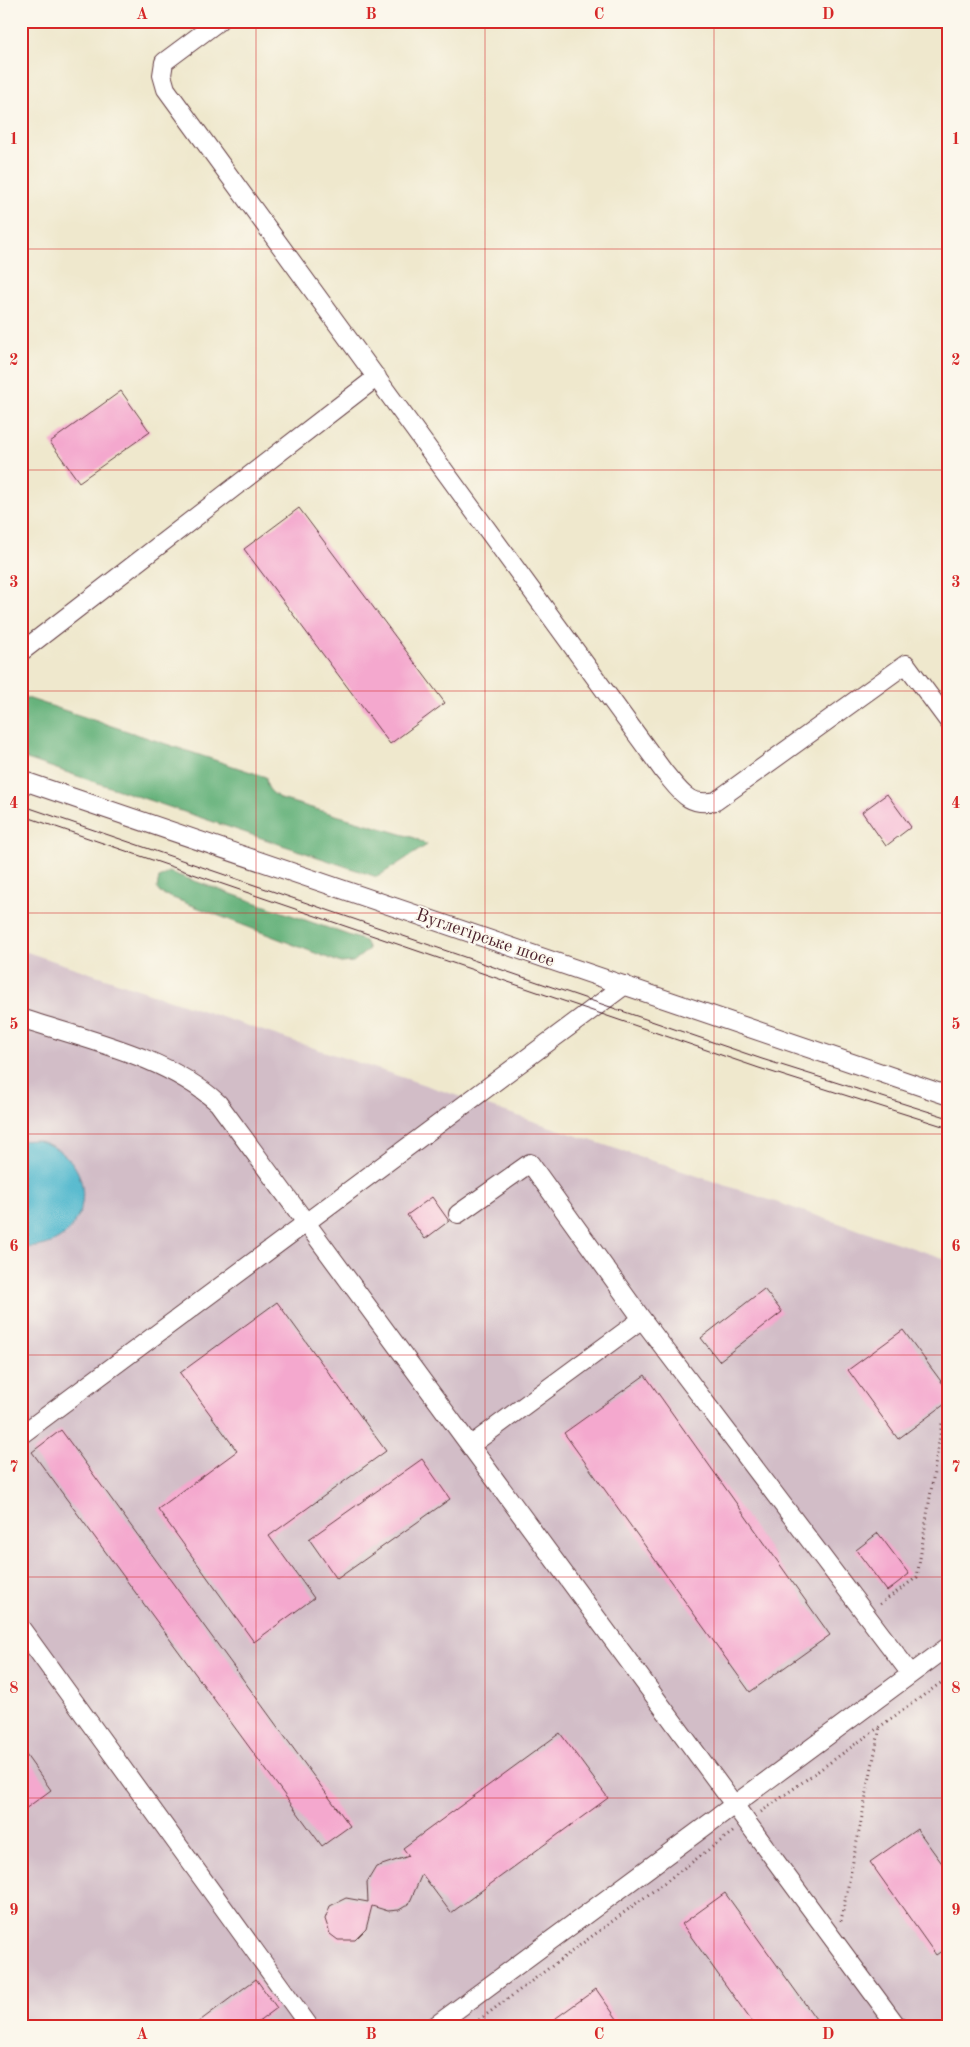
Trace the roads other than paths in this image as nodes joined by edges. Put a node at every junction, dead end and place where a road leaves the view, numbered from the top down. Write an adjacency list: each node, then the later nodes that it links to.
1 (219, 21): 2 (street)
2 (377, 376): 3 (street); 4 (street)
3 (21, 652)
4 (949, 722)
5 (21, 780): 6 (street, Вуглегірське шосе)
6 (625, 985): 8 (street, Вуглегірське шосе); 10 (street)
7 (21, 1018): 10 (street)
8 (949, 1096)
9 (458, 1214): 11 (street)
10 (307, 1221): 12 (street); 13 (street)
11 (642, 1319): 13 (street); 16 (street)
12 (21, 1435)
13 (471, 1446): 17 (street)
14 (21, 1628): 18 (street)
15 (949, 1646): 16 (street)
16 (912, 1674): 17 (street)
17 (735, 1805): 19 (street); 20 (street)
18 (309, 2026)
19 (435, 2026)
20 (897, 2026)

